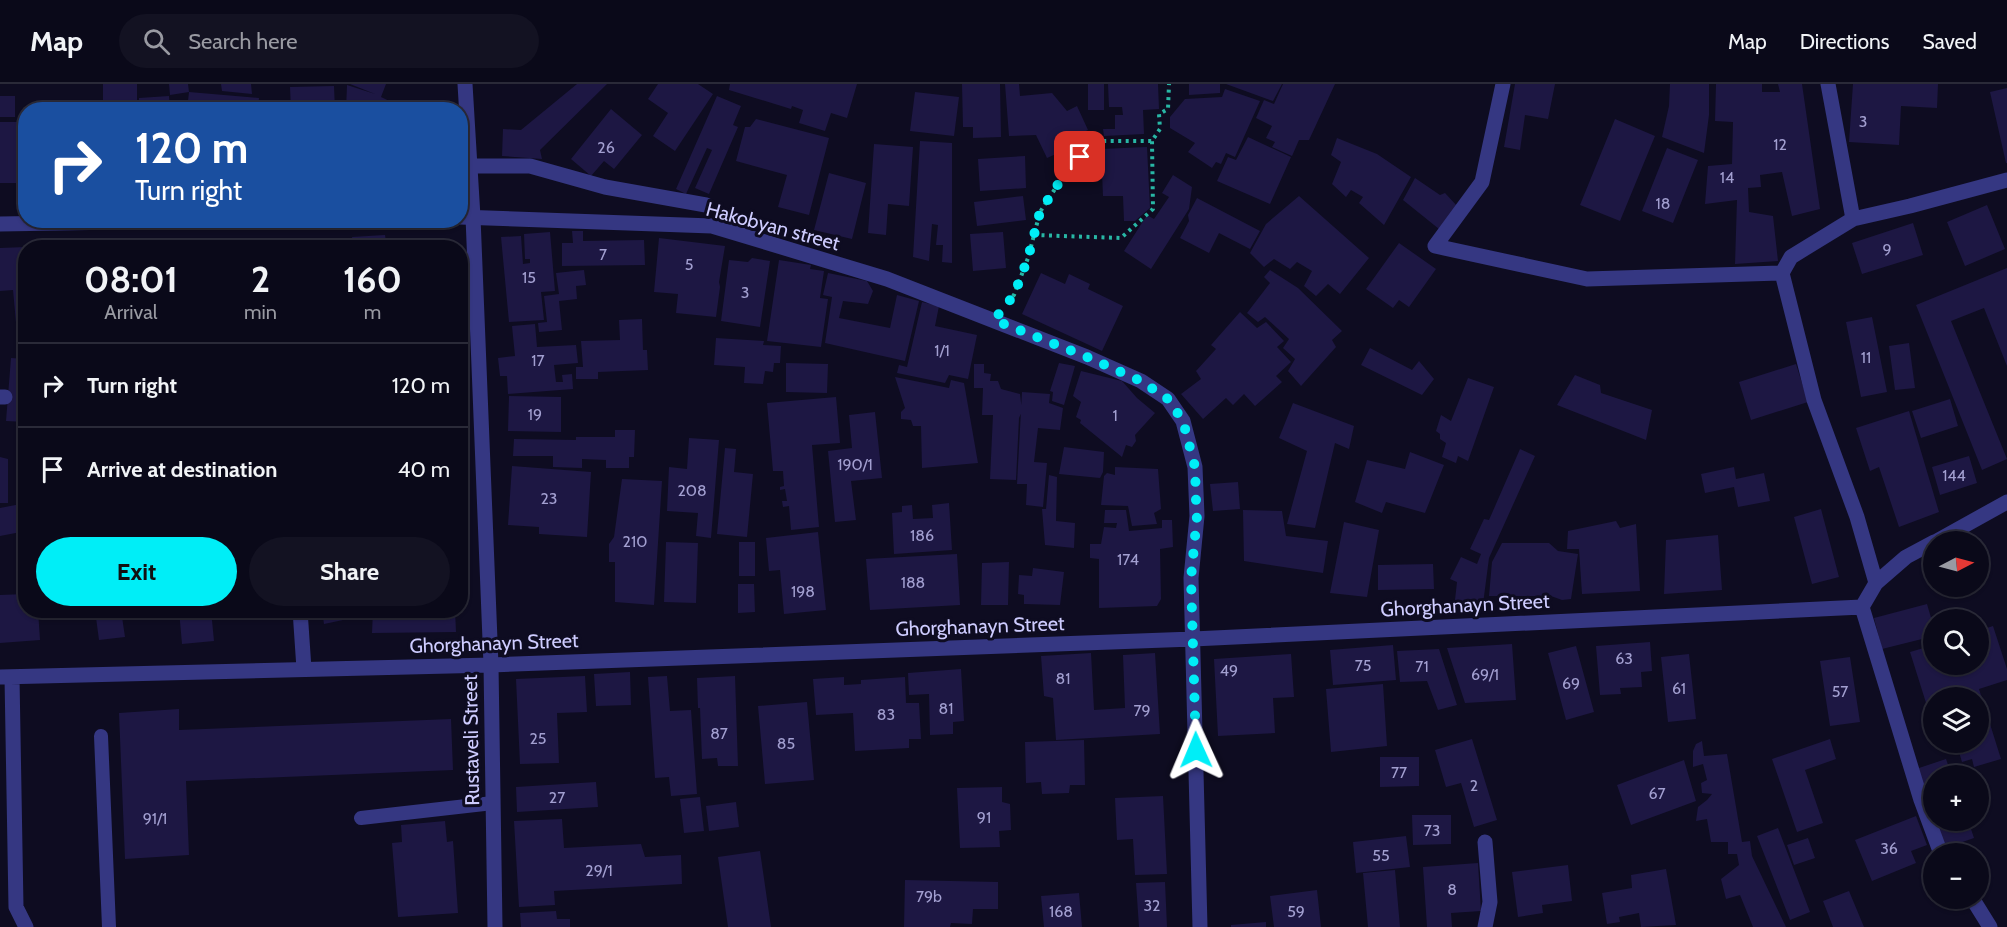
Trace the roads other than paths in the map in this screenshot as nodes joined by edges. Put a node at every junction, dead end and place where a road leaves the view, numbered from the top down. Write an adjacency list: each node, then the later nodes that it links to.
1 (465, 84): 4 (street, Rustaveli Street)
2 (1503, 84): 13 (street)
3 (1828, 84): 9 (street)
4 (466, 102)
5 (468, 166): 7 (street)
6 (2007, 180): 9 (street)
7 (705, 205)
8 (468, 217): 20 (street, Hakobyan street)
9 (1853, 219): 13 (street)
10 (0, 224): 11 (street)
11 (18, 224)
12 (468, 253): 21 (street, Rustaveli Street)
13 (1782, 273): 17 (street)
14 (2007, 502): 15 (street)
15 (1954, 531)
16 (1923, 548): 17 (street)
17 (1876, 583): 18 (street)
18 (1863, 607): 20 (street, Ghorghanayn Street); 28 (street)
19 (301, 618): 22 (street)
20 (1193, 639): 21 (street, Ghorghanayn Street); 33 (street, Hakobyan street)
21 (491, 664): 22 (street, Ghorghanayn Street); 25 (street, Rustaveli Street)
22 (304, 669): 23 (street, Ghorghanayn Street)
23 (6, 677): 30 (street)
24 (101, 736): 31 (lane)
25 (493, 803): 26 (lane); 32 (street, Rustaveli Street)
26 (361, 818)
27 (1485, 842): 34 (street)
28 (1937, 843)
29 (1978, 909): 35 (street)
30 (26, 927)
31 (109, 927)
32 (495, 927)
33 (1200, 927)
34 (1485, 927)
35 (1989, 927)

